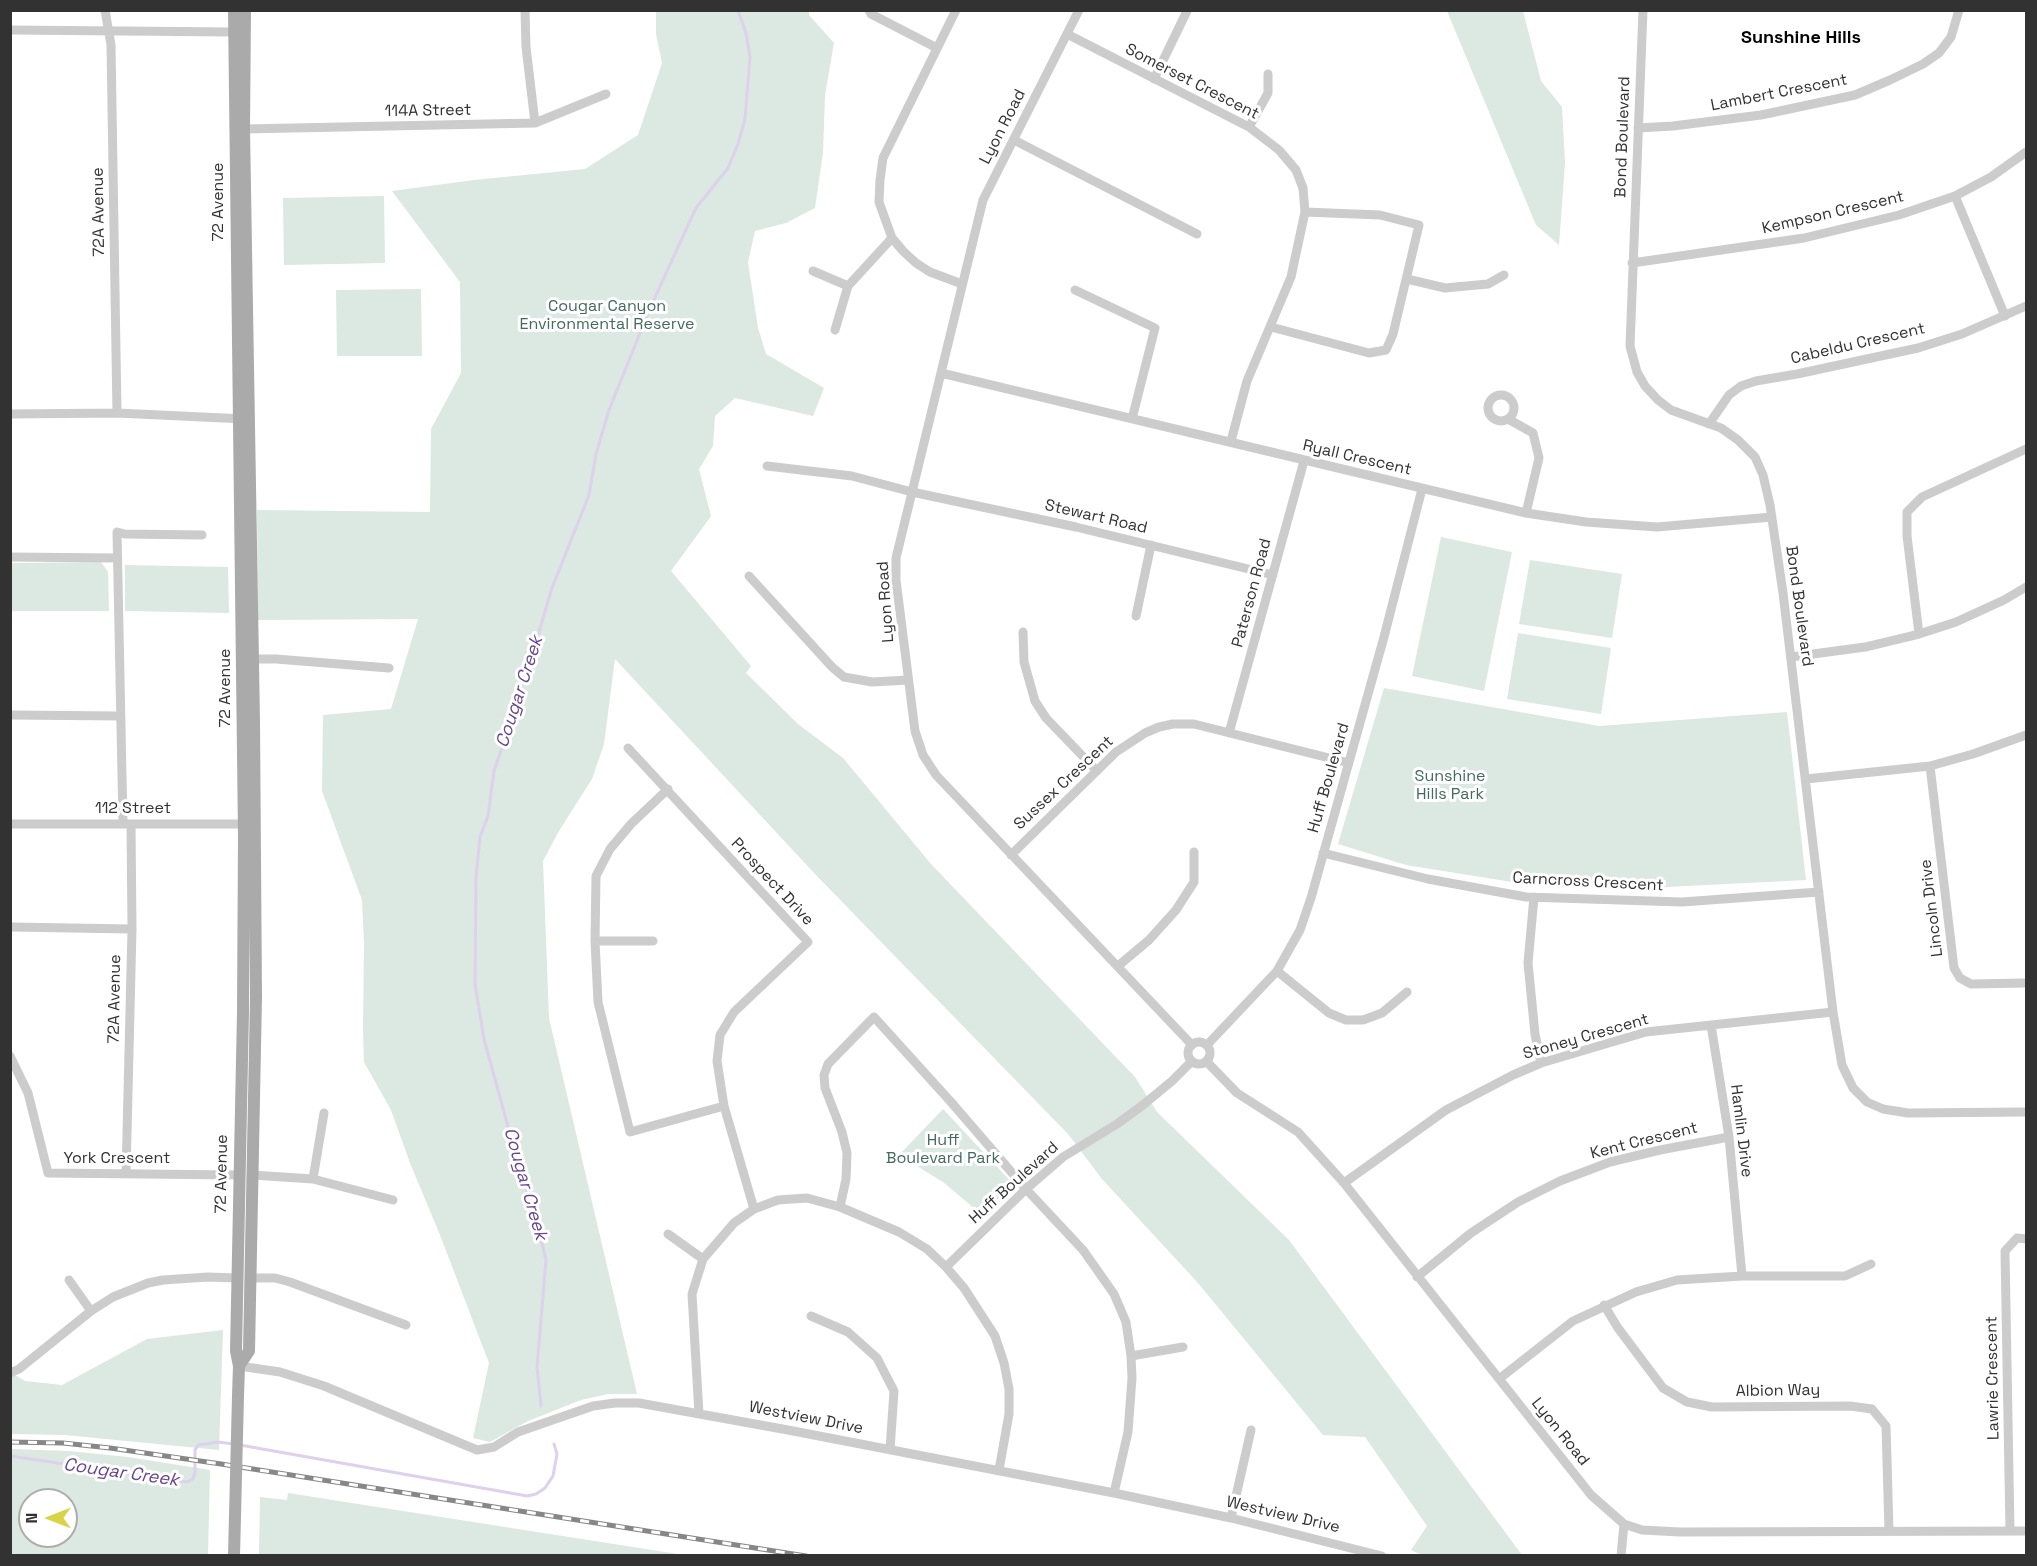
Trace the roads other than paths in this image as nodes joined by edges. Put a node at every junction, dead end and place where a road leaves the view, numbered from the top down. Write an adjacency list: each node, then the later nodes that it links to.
1 (105, 10): 12 (street, 72A Avenue)
2 (234, 10): 13 (main road, 72 Avenue)
3 (245, 10): 16 (main road, 72 Avenue)
4 (525, 10): 20 (street)
5 (869, 10): 15 (street)
6 (956, 10): 15 (street)
7 (1079, 10): 14 (street, Lyon Road)
8 (1643, 10): 22 (street, Bond Boulevard)
9 (1959, 10): 22 (street, Lambert Crescent)
10 (1187, 11): 18 (street)
11 (10, 30): 12 (street)
12 (110, 31): 13 (street); 42 (street, 72A Avenue)
13 (234, 32): 16 (street); 44 (main road, 72 Avenue)
14 (1067, 34): 18 (street, Somerset Crescent); 24 (street, Lyon Road)
15 (937, 48): 29 (street)
16 (245, 51): 23 (main road, 72 Avenue)
17 (1268, 74): 21 (street)
18 (1154, 79): 21 (street, Somerset Crescent)
19 (606, 94): 20 (street, 114A Street)
20 (535, 123): 23 (street, 114A Street)
21 (1249, 127): 27 (street, Somerset Crescent)
22 (1638, 128): 30 (street, Bond Boulevard)
23 (244, 129): 44 (main road, 72 Avenue)
24 (1014, 140): 28 (street); 34 (street, Lyon Road)
25 (2026, 152): 26 (street, Kempson Crescent)
26 (1955, 196): 30 (street, Kempson Crescent); 38 (street)
27 (1305, 212): 33 (street); 39 (street, Somerset Crescent)
28 (1197, 234)
29 (892, 238): 34 (street); 35 (street)
30 (1632, 263): 47 (street, Bond Boulevard)
31 (813, 271): 35 (street)
32 (1504, 275): 33 (street)
33 (1407, 279): 39 (street)
34 (962, 284): 41 (street, Lyon Road)
35 (848, 286): 40 (street)
36 (1076, 290): 45 (street)
37 (2026, 306): 38 (street, Cabeldu Crescent)
38 (2005, 316): 47 (street, Cabeldu Crescent)
39 (1271, 327): 48 (street, Somerset Crescent)
40 (836, 330)
41 (941, 373): 45 (street, Ryall Crescent); 53 (street, Lyon Road)
42 (117, 413): 43 (street); 44 (street)
43 (10, 414)
44 (243, 419): 67 (main road, 72 Avenue); 82 (main road, 72 Avenue)
45 (1132, 419): 48 (street, Ryall Crescent)
46 (1508, 419): 54 (street)
47 (1709, 424): 55 (street, Bond Boulevard)
48 (1231, 441): 50 (street, Ryall Crescent)
49 (2026, 449): 65 (street)
50 (1304, 461): 52 (street, Ryall Crescent); 60 (street, Paterson Road)
51 (767, 465): 53 (street, Stewart Road)
52 (1422, 489): 54 (street, Ryall Crescent); 75 (street, Huff Boulevard)
53 (912, 492): 57 (street, Stewart Road); 69 (street, Lyon Road)
54 (1526, 513): 55 (street, Ryall Crescent)
55 (1772, 518): 66 (street, Bond Boulevard)
56 (202, 536): 59 (street, 72A Avenue)
57 (1151, 545): 60 (street, Stewart Road); 63 (street)
58 (10, 557): 59 (street)
59 (117, 558): 71 (street, 72A Avenue)
60 (1273, 574): 72 (street, Paterson Road)
61 (749, 576): 69 (street)
62 (2026, 587): 65 (street)
63 (1136, 616)
64 (1023, 632): 77 (street)
65 (1919, 634): 66 (street)
66 (1791, 657): 78 (street, Bond Boulevard)
67 (254, 659): 68 (street, 72 Avenue); 82 (main road, 72 Avenue)
68 (389, 668)
69 (908, 680): 85 (street, Lyon Road)
70 (10, 715): 71 (street)
71 (120, 716): 81 (street, 72A Avenue)
72 (1229, 733): 75 (street, Sussex Crescent); 77 (street, Sussex Crescent)
73 (2026, 735): 76 (street)
74 (628, 748): 79 (street, Prospect Drive)
75 (1349, 764): 84 (street, Huff Boulevard)
76 (1930, 766): 78 (street); 94 (street, Lincoln Drive)
77 (1096, 771): 85 (street, Sussex Crescent)
78 (1806, 779): 86 (street, Bond Boulevard)
79 (668, 789): 90 (street); 104 (street, Prospect Drive)
80 (10, 824): 81 (street, 112 Street)
81 (127, 824): 82 (street, 112 Street); 89 (street, 72A Avenue)
82 (249, 825): 109 (main road, 72 Avenue); 110 (main road, 72 Avenue)
83 (1194, 852): 92 (street)
84 (1323, 854): 87 (street, Carncross Crescent); 93 (street, Huff Boulevard)
85 (1011, 855): 92 (street, Lyon Road)
86 (1819, 892): 87 (street, Carncross Crescent); 96 (street, Bond Boulevard)
87 (1534, 897): 103 (street)
88 (10, 927): 89 (street)
89 (132, 929): 108 (street, 72A Avenue)
90 (595, 941): 91 (street); 104 (street)
91 (653, 941)
92 (1118, 966): 98 (street, Lyon Road)
93 (1277, 971): 95 (street); 99 (street, Huff Boulevard)
94 (2026, 983)
95 (1407, 992)
96 (1833, 1012): 97 (street, Stoney Crescent); 105 (street, Bond Boulevard)
97 (1711, 1025): 103 (street, Stoney Crescent); 107 (street, Hamlin Drive)
98 (1192, 1045): 99 (street); 101 (street)
99 (1207, 1045): 102 (street)
100 (10, 1056): 108 (street, York Crescent)
101 (1192, 1061): 102 (street); 113 (street, Huff Boulevard)
102 (1206, 1061): 112 (street, Lyon Road)
103 (1541, 1063): 112 (street, Stoney Crescent)
104 (724, 1106): 116 (street, Prospect Drive)
105 (2026, 1112)
106 (324, 1113): 111 (street)
107 (1729, 1137): 122 (street, Hamlin Drive); 123 (street, Kent Crescent)
108 (126, 1174): 109 (street, York Crescent)
109 (238, 1175): 124 (main road, 72 Avenue)
110 (252, 1175): 111 (street); 125 (main road, 72 Avenue)
111 (314, 1179): 114 (street)
112 (1344, 1183): 123 (street, Lyon Road)
113 (1026, 1189): 115 (street); 121 (street, Huff Boulevard); 132 (street)
114 (393, 1200)
115 (840, 1207): 116 (street); 121 (street)
116 (754, 1209): 119 (street)
117 (668, 1234): 119 (street)
118 (2026, 1239): 144 (street, Lawrie Crescent)
119 (703, 1259): 136 (street)
120 (1871, 1264): 122 (street)
121 (946, 1267): 139 (street)
122 (1742, 1276): 127 (street)
123 (1417, 1277): 135 (street, Lyon Road)
124 (237, 1278): 128 (street); 133 (main road, 72 Avenue)
125 (250, 1278): 130 (street); 133 (main road, 72 Avenue)
126 (69, 1280): 128 (street)
127 (1604, 1305): 135 (street); 143 (street, Albion Way)
128 (91, 1311): 134 (street)
129 (811, 1316): 138 (street)
130 (405, 1325)
131 (1183, 1347): 132 (street)
132 (1131, 1356): 140 (street)
133 (239, 1366): 136 (street, Westview Drive); 146 (main road, 72 Avenue, bridge)
134 (10, 1373)
135 (1499, 1379): 142 (street, Lyon Road)
136 (699, 1414): 138 (street, Westview Drive)
137 (1251, 1430): 141 (street)
138 (890, 1450): 139 (street, Westview Drive)
139 (999, 1470): 140 (street, Westview Drive)
140 (1114, 1493): 141 (street, Westview Drive)
141 (1231, 1518): 147 (street, Westview Drive)
142 (1624, 1524): 143 (street, Lyon Road); 148 (street)
143 (1889, 1531): 144 (street, Lyon Road)
144 (2010, 1531): 145 (street, Lyon Road)
145 (2026, 1531)
146 (234, 1556)
147 (1382, 1556)
148 (1621, 1556)

